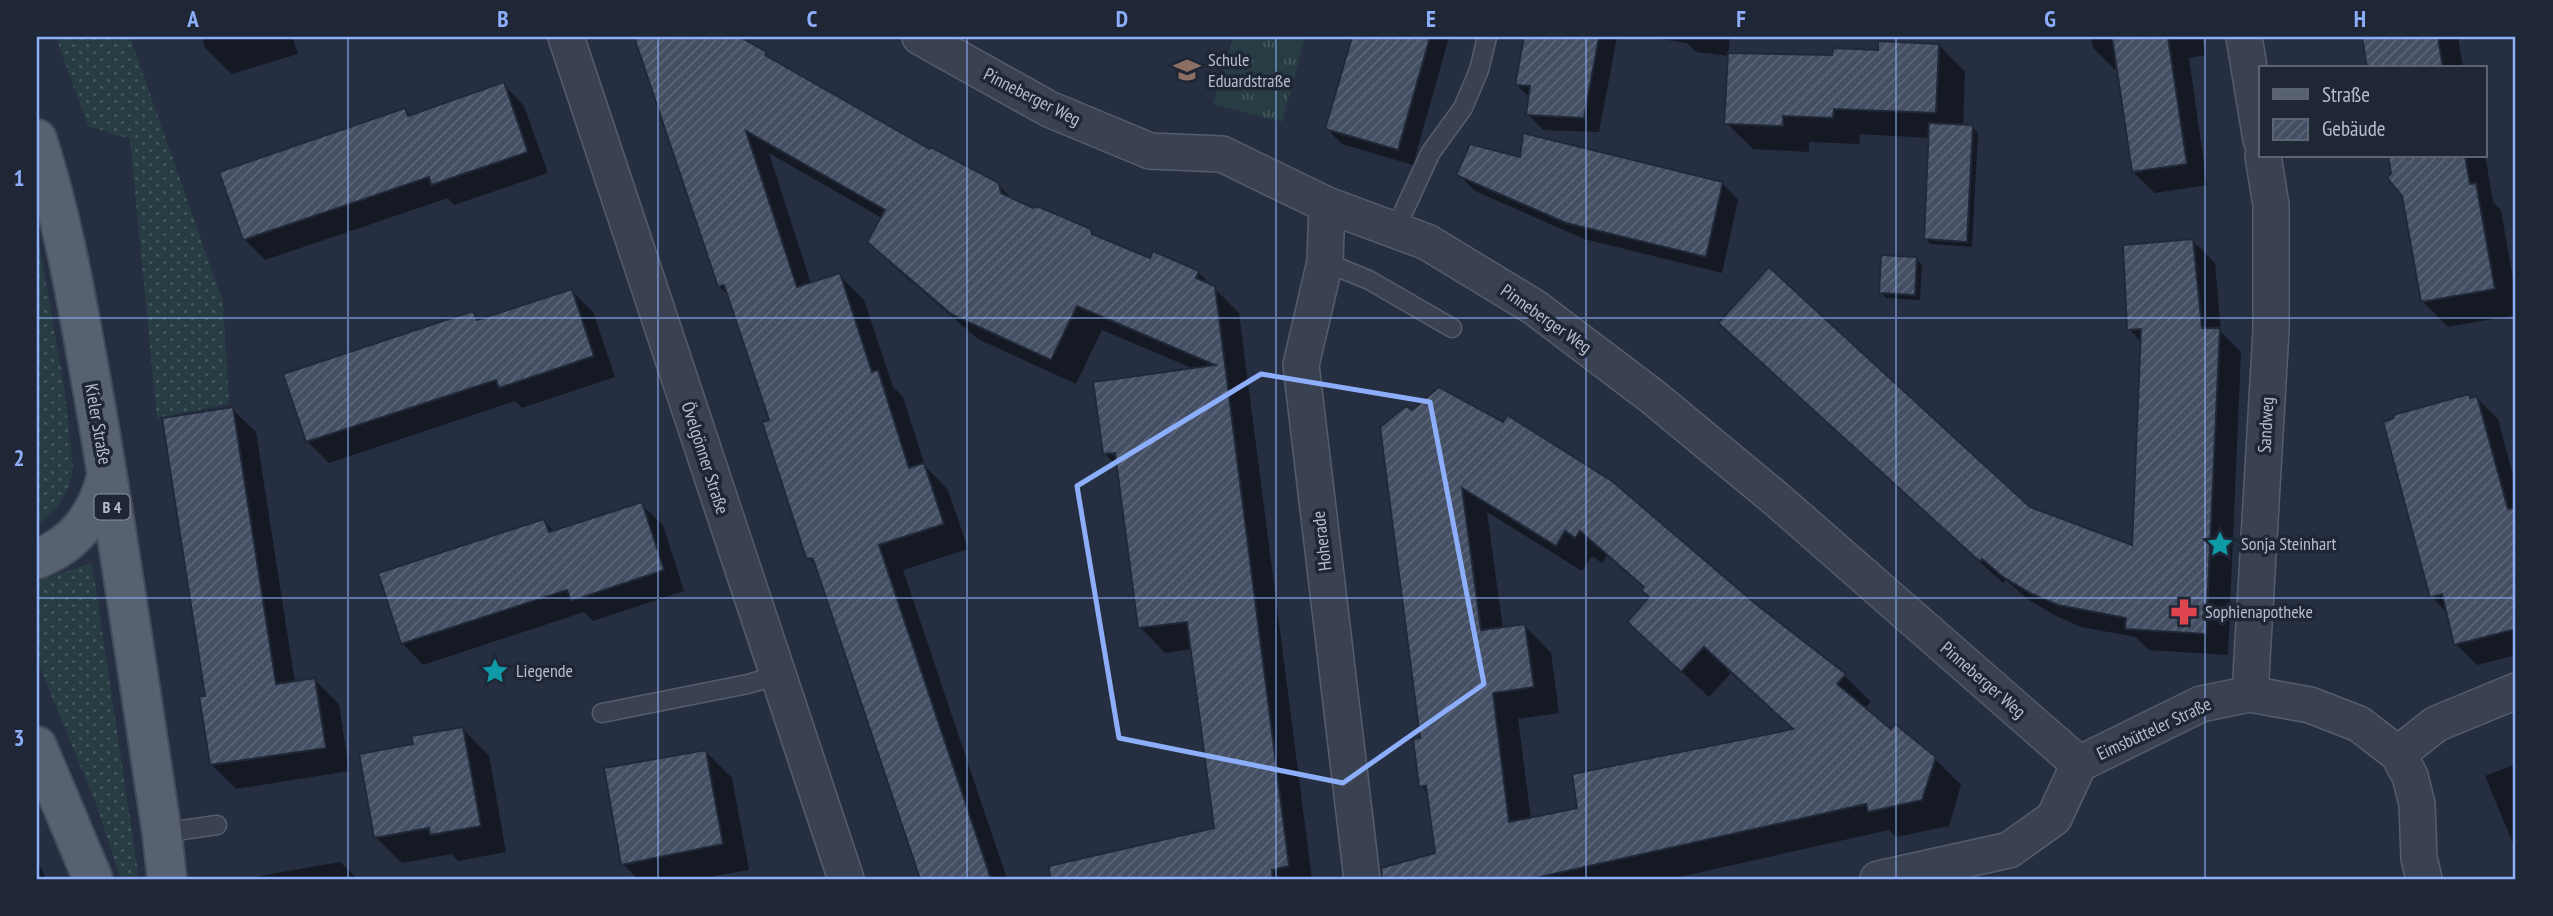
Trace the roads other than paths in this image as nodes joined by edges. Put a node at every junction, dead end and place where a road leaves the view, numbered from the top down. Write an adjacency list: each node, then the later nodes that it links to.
1 (566, 37): 14 (street, Övelgönner Straße)
2 (920, 37): 8 (street, Pinneberger Weg)
3 (1487, 37): 9 (lane)
4 (2244, 37): 5 (street)
5 (2259, 128)
6 (37, 139): 12 (main road, Kieler Straße / B 4)
7 (2263, 158): 16 (street, Sandweg)
8 (1328, 205): 9 (street, Pinneberger Weg); 10 (street, Hoherade)
9 (1395, 230): 20 (street, Pinneberger Weg)
10 (1325, 262): 11 (lane); 26 (street, Hoherade)
11 (1452, 328)
12 (107, 475): 13 (main road, B 4); 22 (main road, Kieler Straße / B 4)
13 (37, 559)
14 (778, 675): 17 (lane); 25 (street, Övelgönner Straße)
15 (2516, 691): 19 (street)
16 (2250, 694): 19 (street, Eimsbütteler Straße); 20 (street, Eimsbütteler Straße)
17 (602, 713)
18 (37, 746): 23 (main road)
19 (2398, 754): 28 (street, Eimsbütteler Straße)
20 (2079, 764): 27 (street, Eimsbütteler Straße)
21 (217, 825): 22 (lane)
22 (162, 833): 24 (main road, Kieler Straße / B 4)
23 (93, 879)
24 (167, 879)
25 (846, 879)
26 (1362, 879)
27 (1878, 879)
28 (2424, 879)

